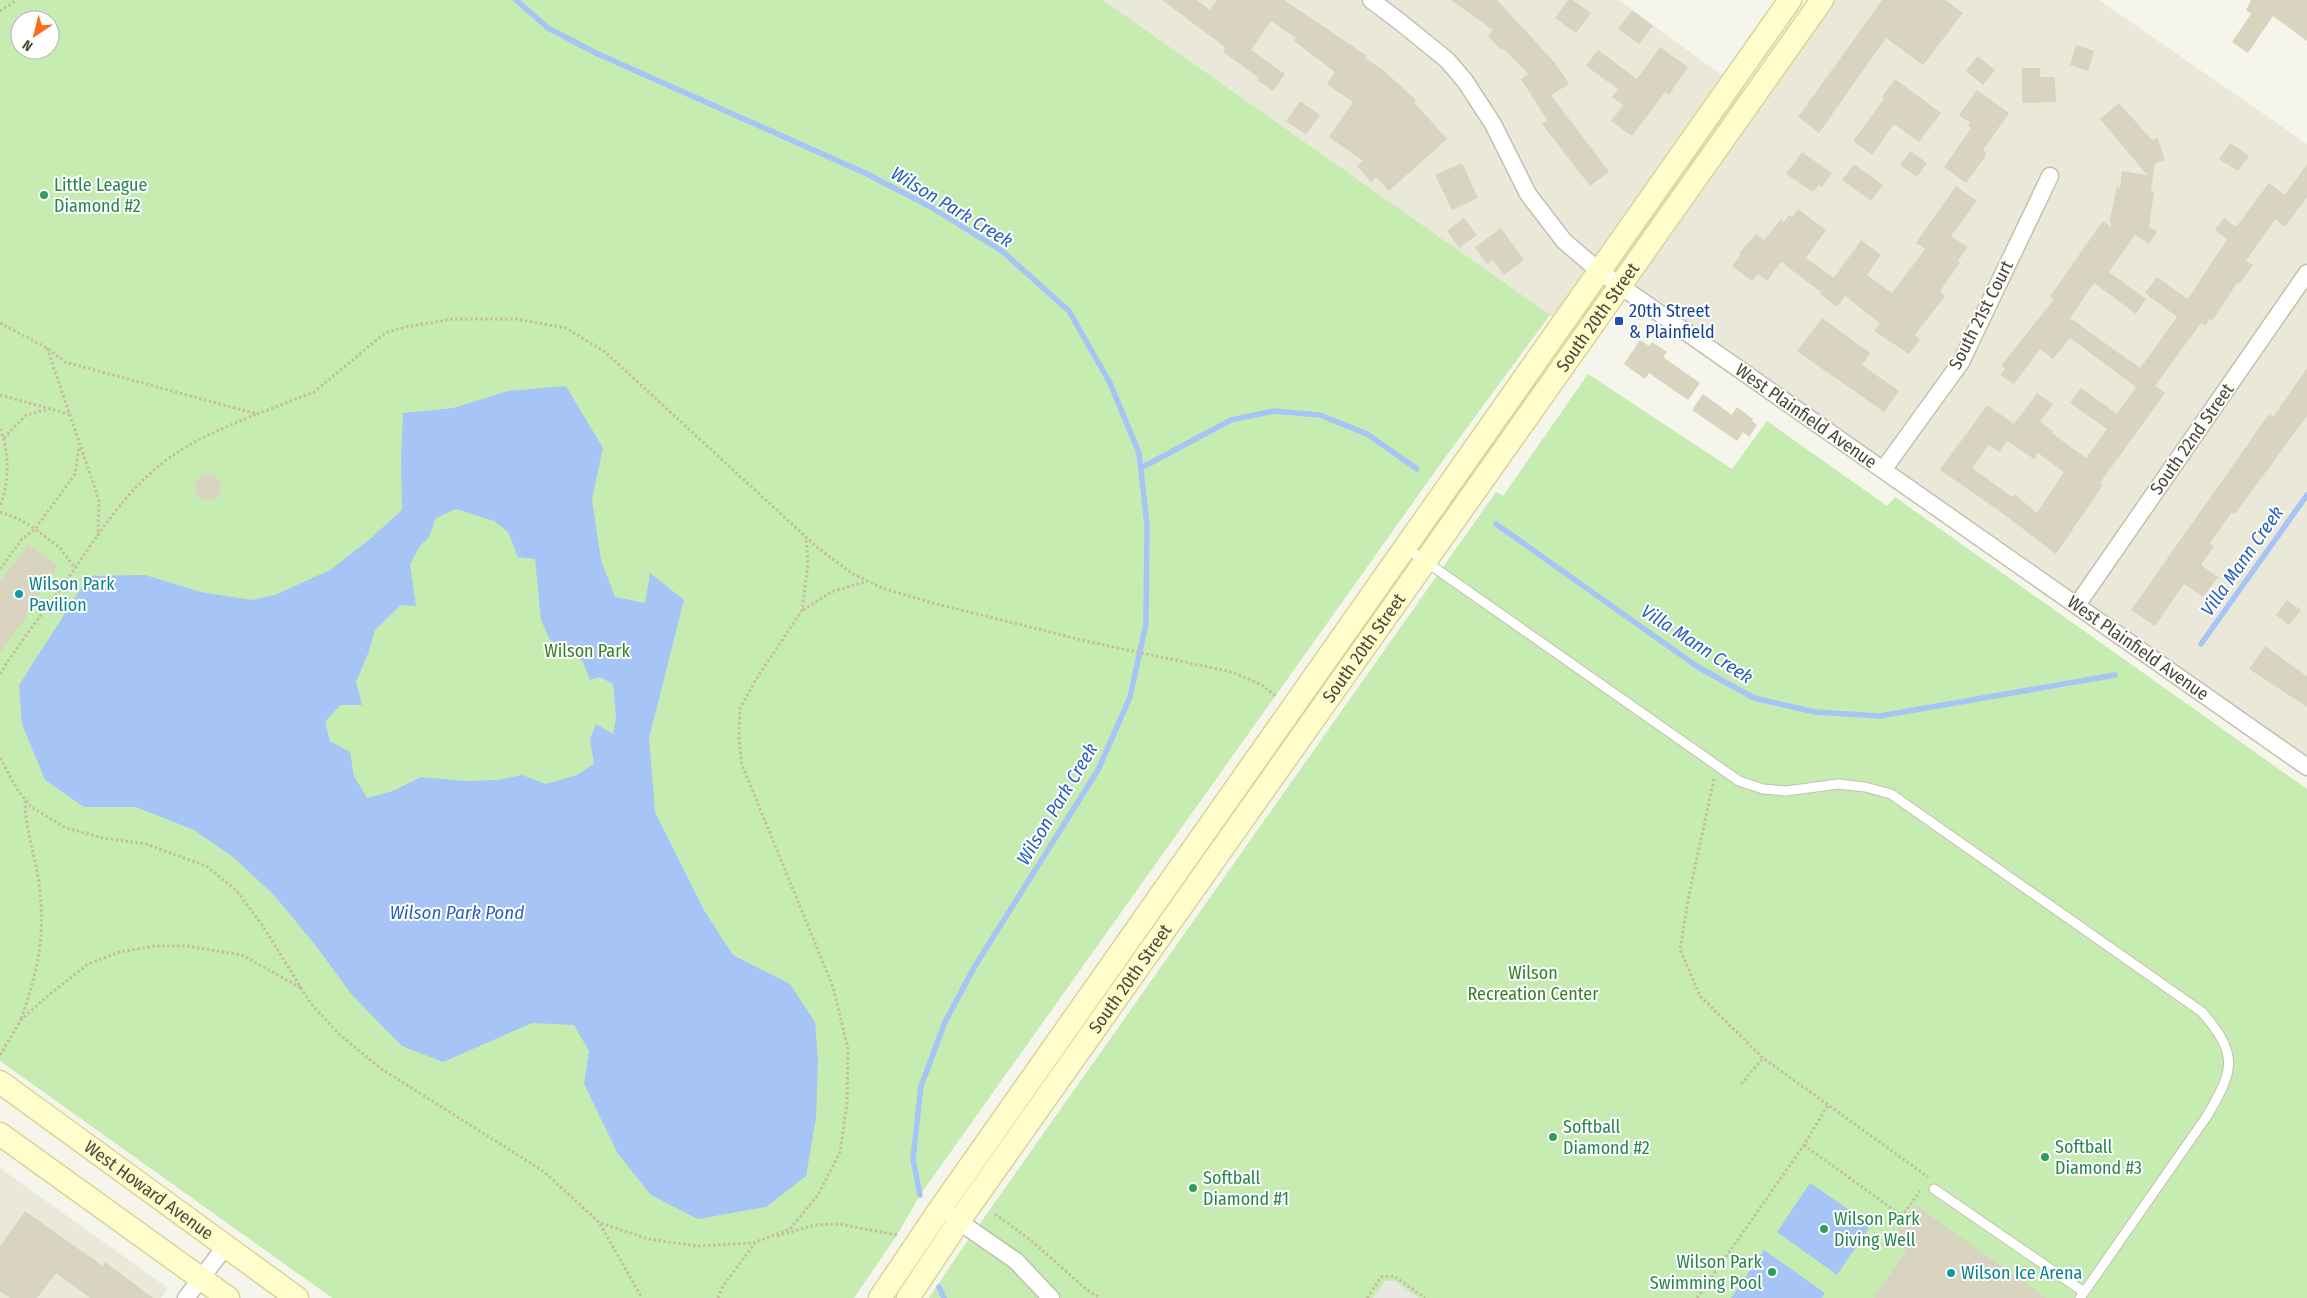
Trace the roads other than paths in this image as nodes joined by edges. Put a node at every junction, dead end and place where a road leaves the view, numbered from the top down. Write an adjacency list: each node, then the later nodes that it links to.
1 (1371, 0): 5 (street, West Plainfield Avenue)
2 (1790, 0): 5 (street, South 20th Street)
3 (1822, 0): 7 (street, South 20th Street)
4 (2050, 176): 8 (street, South 21st Court)
5 (1599, 271): 7 (street, West Plainfield Avenue); 9 (street, South 20th Street)
6 (2307, 273): 11 (street, South 22nd Street)
7 (1620, 286): 8 (street, West Plainfield Avenue); 10 (street, South 20th Street)
8 (1883, 470): 11 (street, West Plainfield Avenue)
9 (1404, 547): 10 (lane); 12 (street, South 20th Street)
10 (1425, 562): 12 (street, South 20th Street); 21 (lane)
11 (2077, 605): 13 (street, West Plainfield Avenue)
12 (1300, 719): 17 (street, South 20th Street); 18 (street, South 20th Street)
13 (2307, 767)
14 (0, 1082): 19 (street, West Howard Avenue)
15 (0, 1134): 20 (street)
16 (1934, 1189): 21 (lane)
17 (935, 1217): 18 (street); 25 (street, South 20th Street)
18 (954, 1230): 26 (street, South 20th Street); 27 (street)
19 (225, 1247): 20 (street); 24 (street, West Howard Avenue)
20 (200, 1278): 22 (street); 23 (street)
21 (2082, 1295)
22 (186, 1298)
23 (228, 1298)
24 (297, 1298)
25 (880, 1298)
26 (908, 1298)
27 (1051, 1298)

